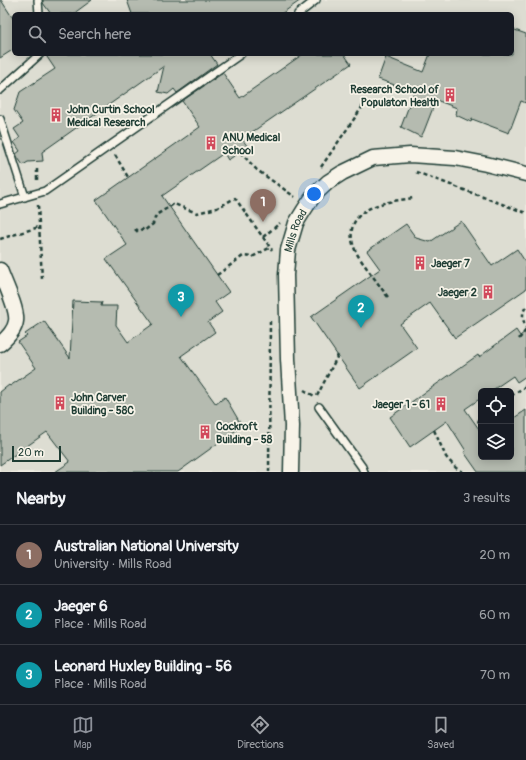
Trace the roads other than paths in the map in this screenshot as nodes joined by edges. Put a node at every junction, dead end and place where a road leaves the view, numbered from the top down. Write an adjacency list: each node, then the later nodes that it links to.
1 (38, 0): 3 (lane)
2 (316, 0): 4 (lane)
3 (39, 12)
4 (301, 12)
5 (38, 56): 7 (lane)
6 (238, 56): 10 (lane)
7 (0, 90)
8 (0, 119): 10 (lane)
9 (526, 174): 15 (street, Mills Road)
10 (25, 197): 11 (lane)
11 (0, 204)
12 (0, 270): 13 (street)
13 (0, 344)
14 (316, 405): 16 (lane)
15 (291, 472)
16 (364, 472)

